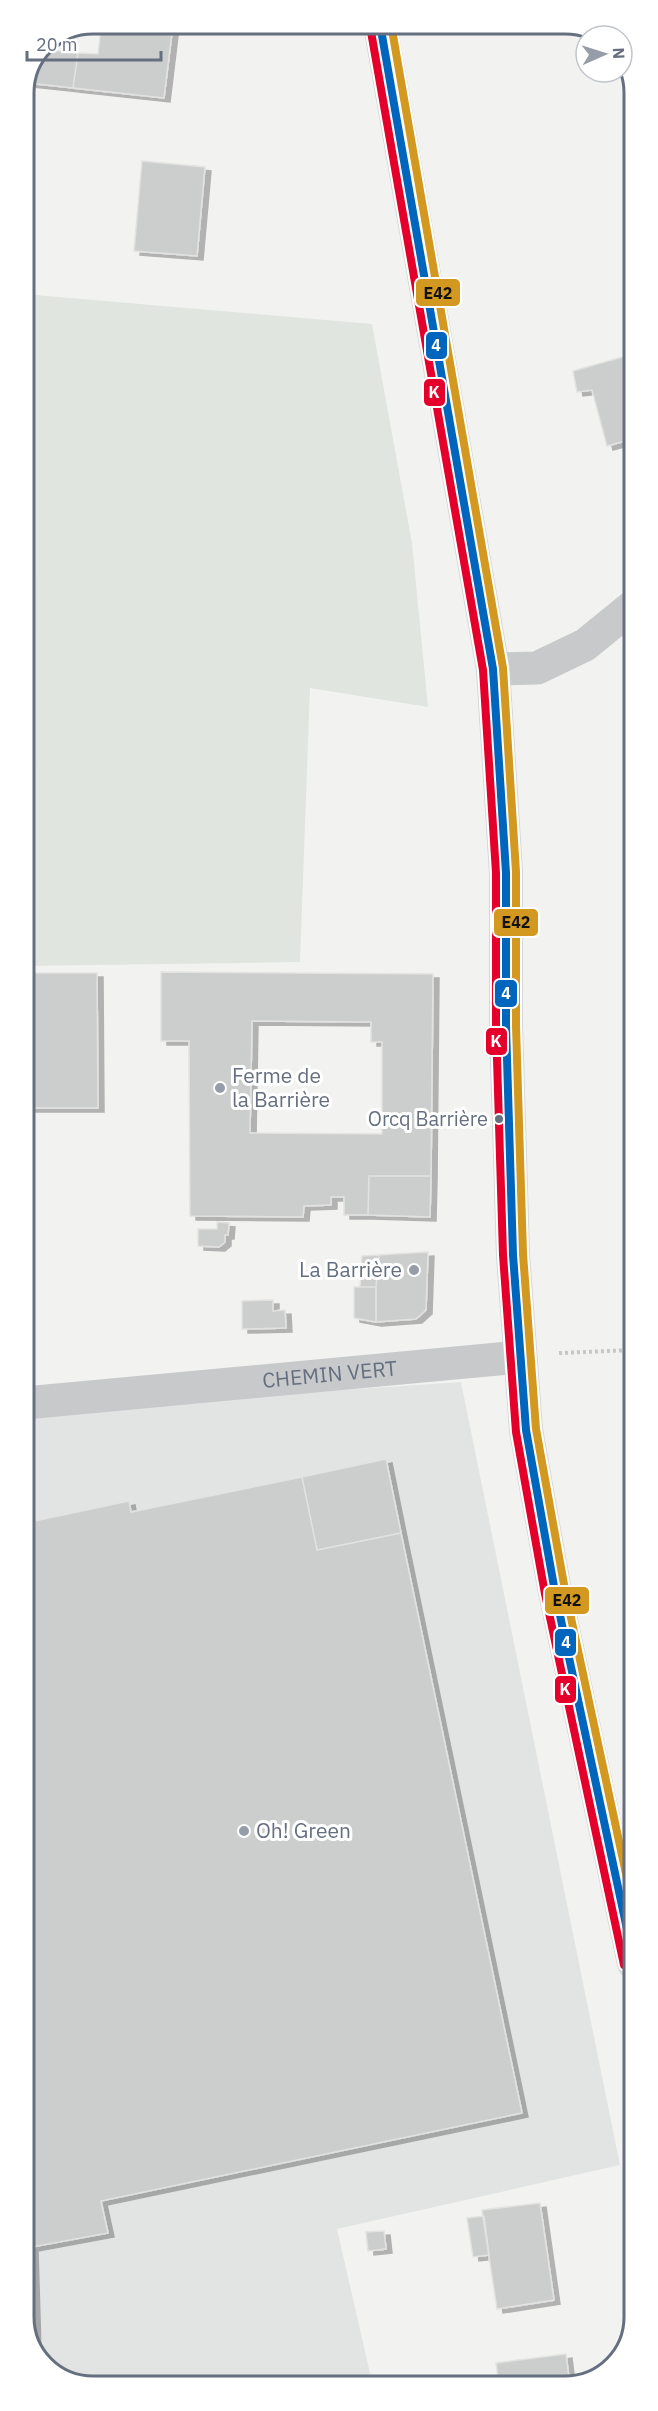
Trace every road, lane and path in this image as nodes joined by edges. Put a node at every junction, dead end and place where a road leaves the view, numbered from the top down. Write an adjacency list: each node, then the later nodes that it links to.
1 (382, 35): 3 (main road)
2 (624, 613): 3 (street)
3 (494, 669): 5 (main road)
4 (624, 1350): 5 (path)
5 (520, 1357): 6 (street, CHEMIN VERT); 7 (main road)
6 (34, 1402)
7 (624, 1916)

